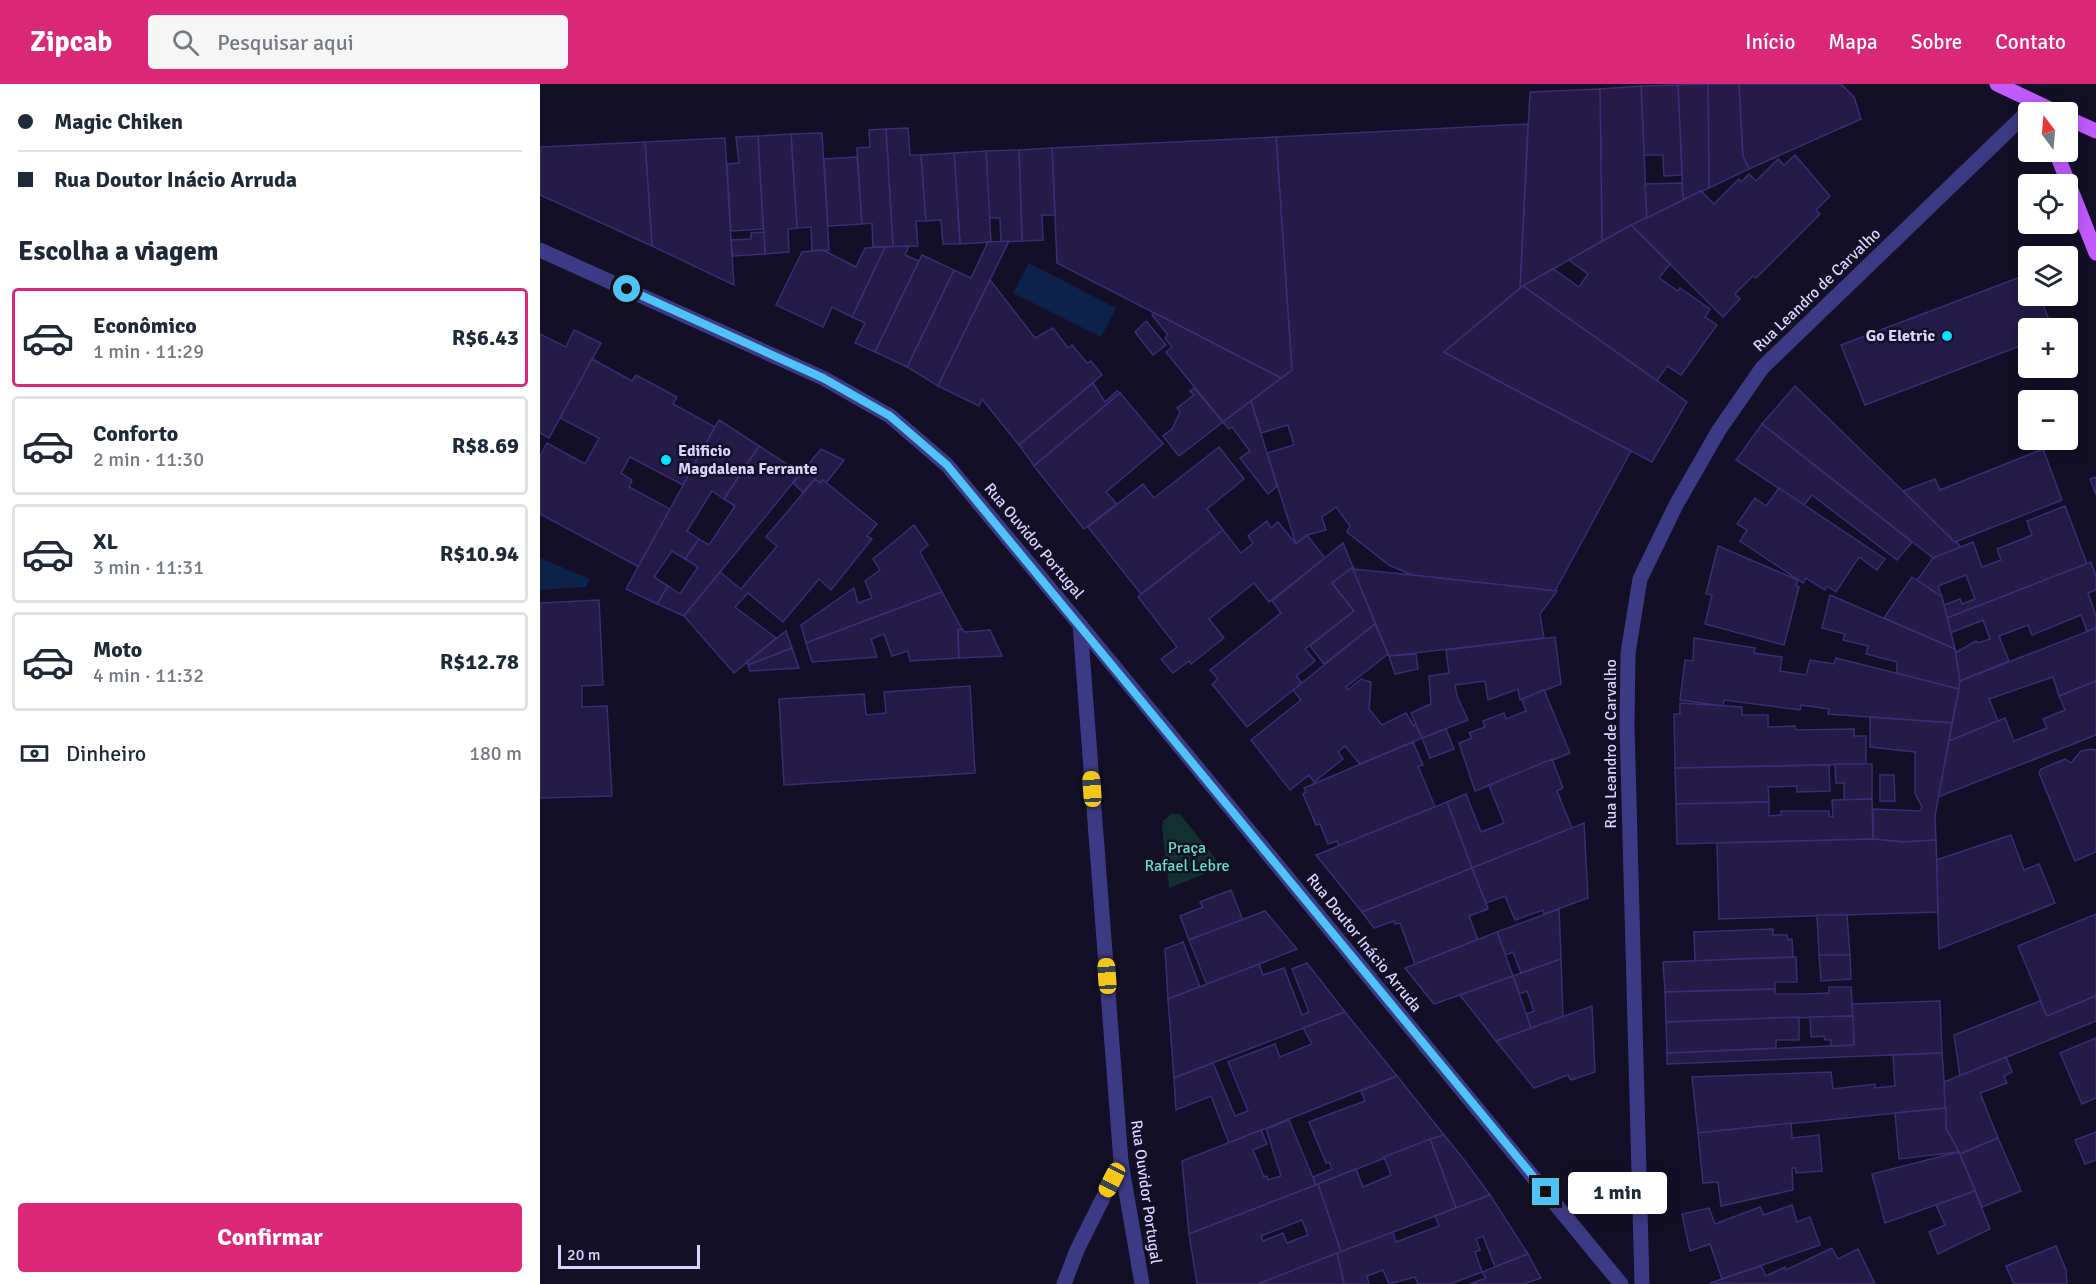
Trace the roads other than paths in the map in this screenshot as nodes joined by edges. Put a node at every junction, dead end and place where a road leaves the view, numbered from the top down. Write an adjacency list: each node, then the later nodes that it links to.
1 (1997, 84): 3 (main road)
2 (2025, 84): 4 (main road)
3 (2028, 102)
4 (2036, 102)
5 (2078, 122): 7 (main road)
6 (2018, 128): 16 (street, Rua Leandro de Carvalho)
7 (2096, 131)
8 (2060, 162): 10 (main road)
9 (540, 250): 11 (street, Rua Ouvidor Portugal)
10 (2096, 253)
11 (1080, 625): 12 (street, Rua Ouvidor Portugal); 15 (street, Rua Doutor Inácio Arruda)
12 (1121, 1162): 13 (street); 14 (street, Rua Ouvidor Portugal)
13 (1064, 1284)
14 (1142, 1284)
15 (1621, 1284)
16 (1642, 1284)

